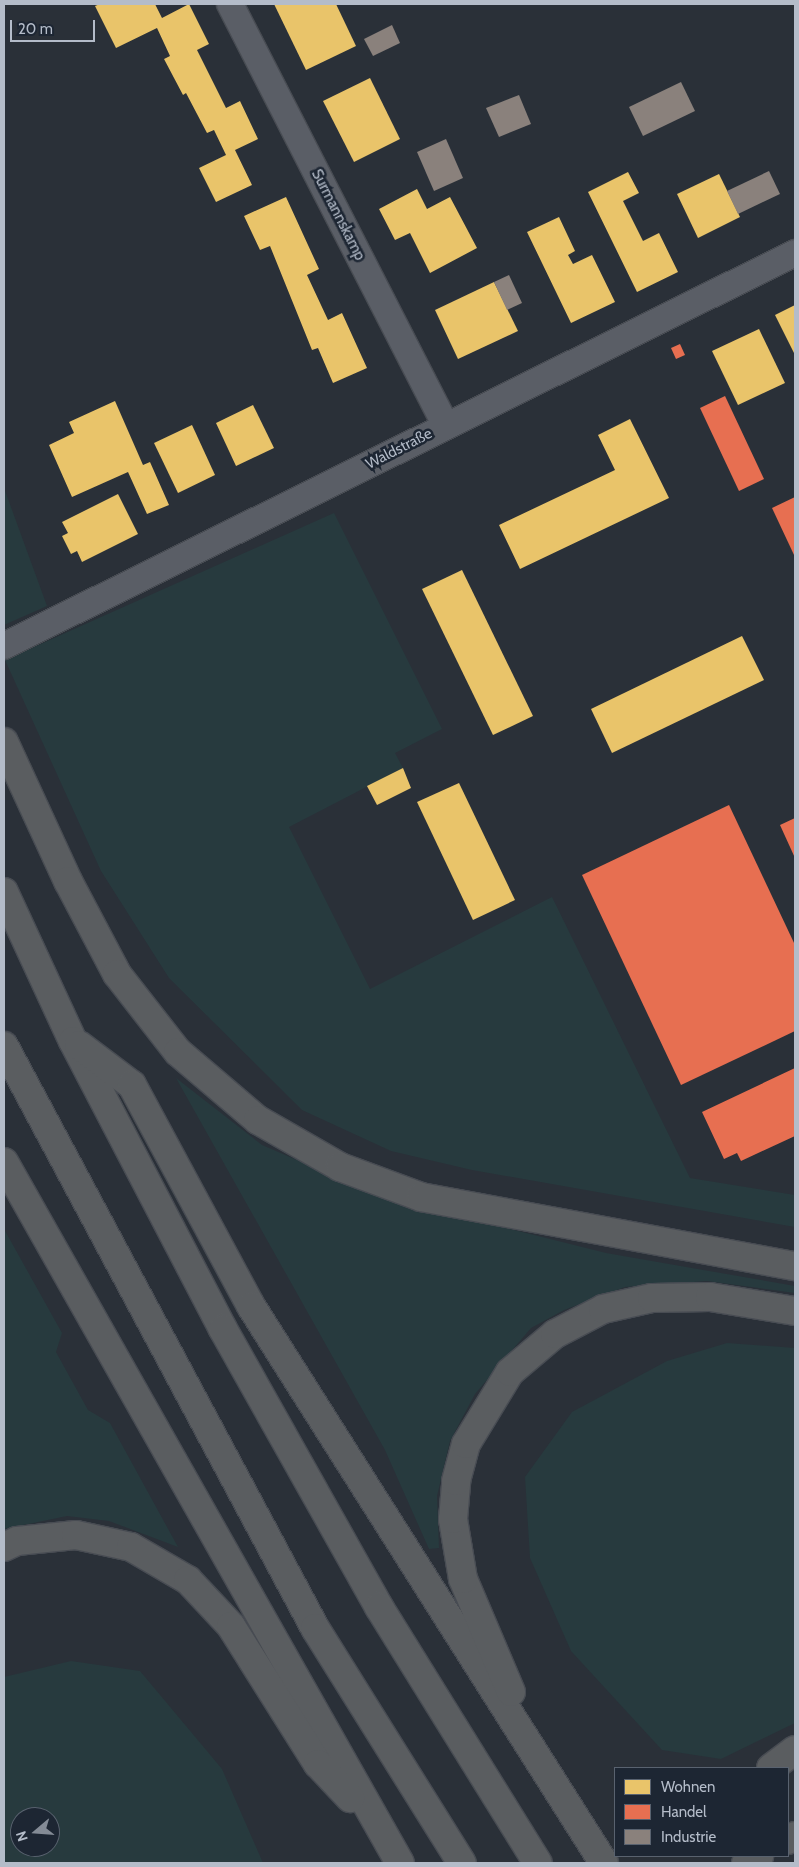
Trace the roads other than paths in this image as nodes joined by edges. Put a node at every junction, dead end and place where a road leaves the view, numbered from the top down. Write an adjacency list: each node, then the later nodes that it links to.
1 (230, 4): 3 (street, Surmannskamp)
2 (795, 253): 3 (street, Waldstraße)
3 (446, 426): 4 (street, Waldstraße)
4 (4, 646)
5 (4, 742): 10 (highway)
6 (4, 892): 7 (highway)
7 (73, 1041): 17 (highway); 23 (highway)
8 (4, 1046): 22 (highway)
9 (4, 1162): 18 (highway)
10 (795, 1266)
11 (795, 1311): 17 (highway)
12 (4, 1547): 18 (highway)
13 (795, 1750): 15 (highway)
14 (795, 1757): 16 (highway)
15 (774, 1767)
16 (775, 1767)
17 (561, 1800): 24 (highway)
18 (379, 1828): 21 (highway)
19 (621, 1857): 25 (highway)
20 (757, 1857): 26 (highway)
21 (400, 1863)
22 (462, 1863)
23 (538, 1863)
24 (604, 1863)
25 (610, 1863)
26 (746, 1863)

